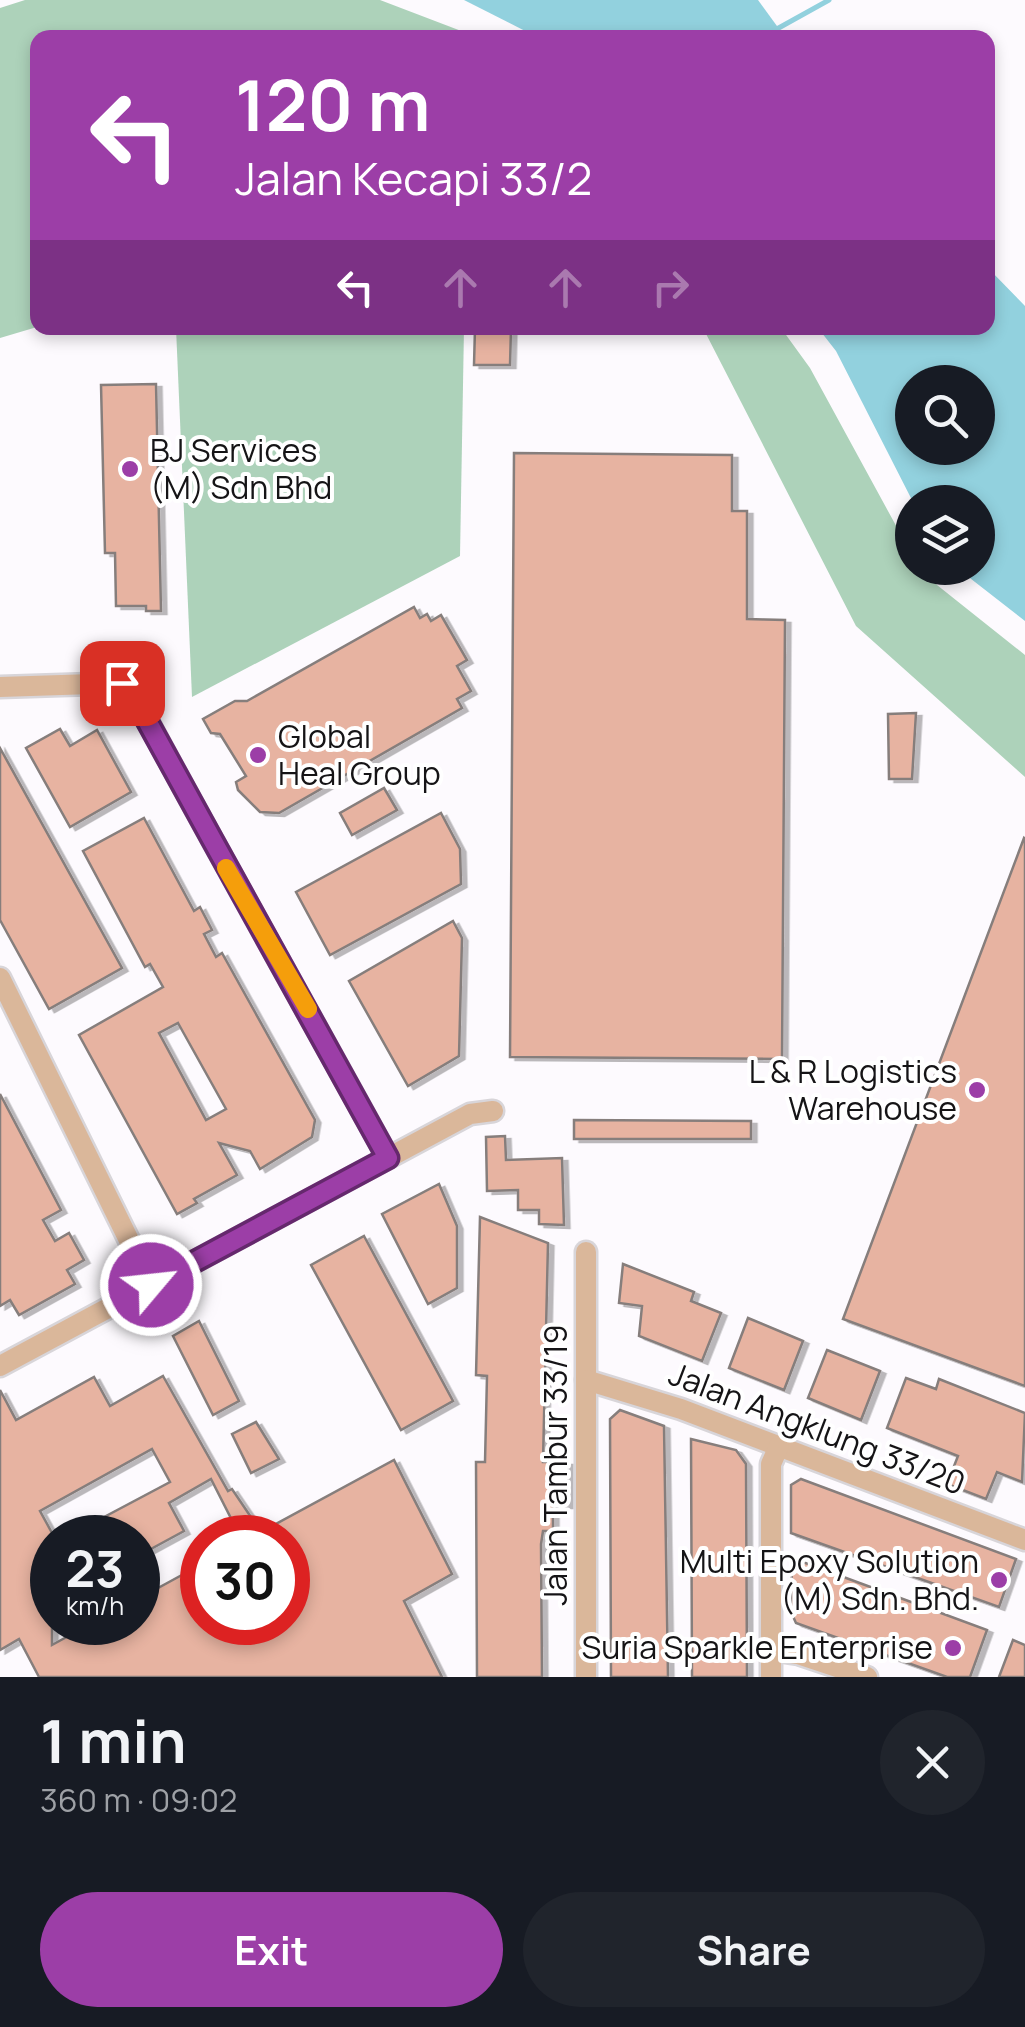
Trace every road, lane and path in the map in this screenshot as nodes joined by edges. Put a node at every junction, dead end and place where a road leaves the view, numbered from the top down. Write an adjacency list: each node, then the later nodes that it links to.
1 (0, 686): 4 (street)
2 (0, 978): 6 (street)
3 (493, 1111): 4 (street)
4 (388, 1158): 6 (street)
5 (586, 1252): 8 (street, Jalan Tambur 33/19)
6 (151, 1285): 7 (street)
7 (0, 1366)
8 (586, 1380): 9 (street, Jalan Angklung 33/20); 12 (street, Jalan Tambur 33/19)
9 (779, 1446): 10 (street, Jalan Angklung 33/20); 11 (street)
10 (1025, 1540)
11 (771, 1650): 13 (street); 14 (street)
12 (586, 1677)
13 (771, 1677)
14 (866, 1677)

